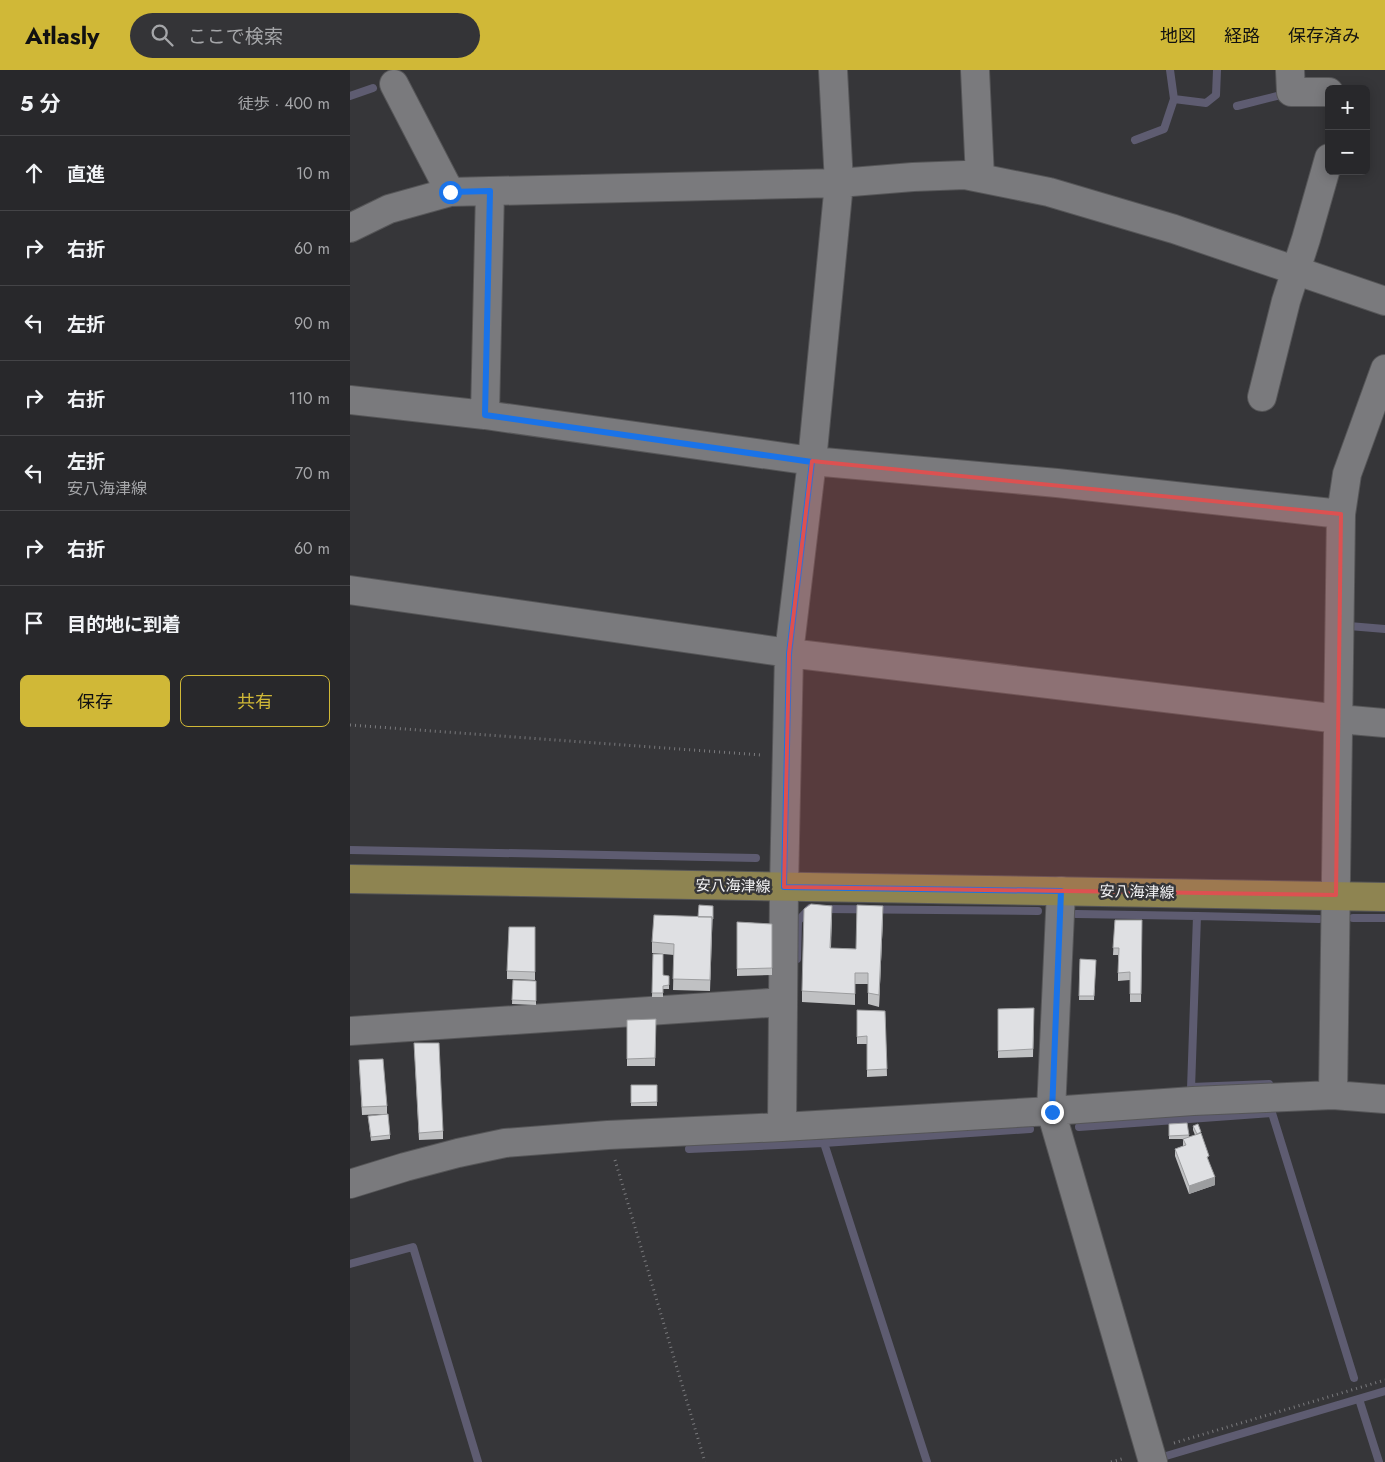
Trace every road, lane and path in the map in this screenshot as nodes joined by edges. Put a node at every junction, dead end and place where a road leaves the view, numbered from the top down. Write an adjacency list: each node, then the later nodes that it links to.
1 (833, 70): 8 (street)
2 (975, 70): 7 (street)
3 (1290, 70): 5 (street)
4 (394, 84): 10 (street)
5 (1325, 92)
6 (1325, 172): 12 (street)
7 (980, 178): 8 (street); 12 (street)
8 (839, 184): 9 (street); 18 (street)
9 (490, 191): 10 (street); 17 (street)
10 (450, 192): 11 (street)
11 (350, 228)
12 (1295, 271): 13 (street); 15 (street)
13 (1385, 302)
14 (1385, 369): 19 (street)
15 (1262, 397)
16 (350, 400): 17 (street)
17 (485, 415): 18 (street)
18 (812, 462): 19 (street); 21 (street)
19 (1341, 514): 22 (street)
20 (350, 590): 21 (street)
21 (789, 654): 22 (street); 25 (street)
22 (1339, 719): 23 (street); 29 (street)
23 (1385, 723)
24 (350, 725): 25 (path)
25 (787, 757): 27 (street)
26 (350, 879): 27 (main road, 安八海津線)
27 (784, 887): 28 (main road, 安八海津線); 31 (street)
28 (1061, 891): 29 (main road, 安八海津線); 35 (street)
29 (1336, 895): 30 (main road, 安八海津線); 33 (street)
30 (1385, 897)
31 (783, 1002): 32 (street); 36 (street)
32 (350, 1031)
33 (1333, 1095): 34 (street); 35 (street)
34 (1385, 1099)
35 (1052, 1112): 36 (street); 40 (street)
36 (782, 1127): 37 (street)
37 (608, 1135): 38 (street); 41 (path)
38 (350, 1184)
39 (1385, 1380): 40 (path)
40 (1151, 1456): 42 (path)
41 (705, 1462)
42 (1111, 1462)

